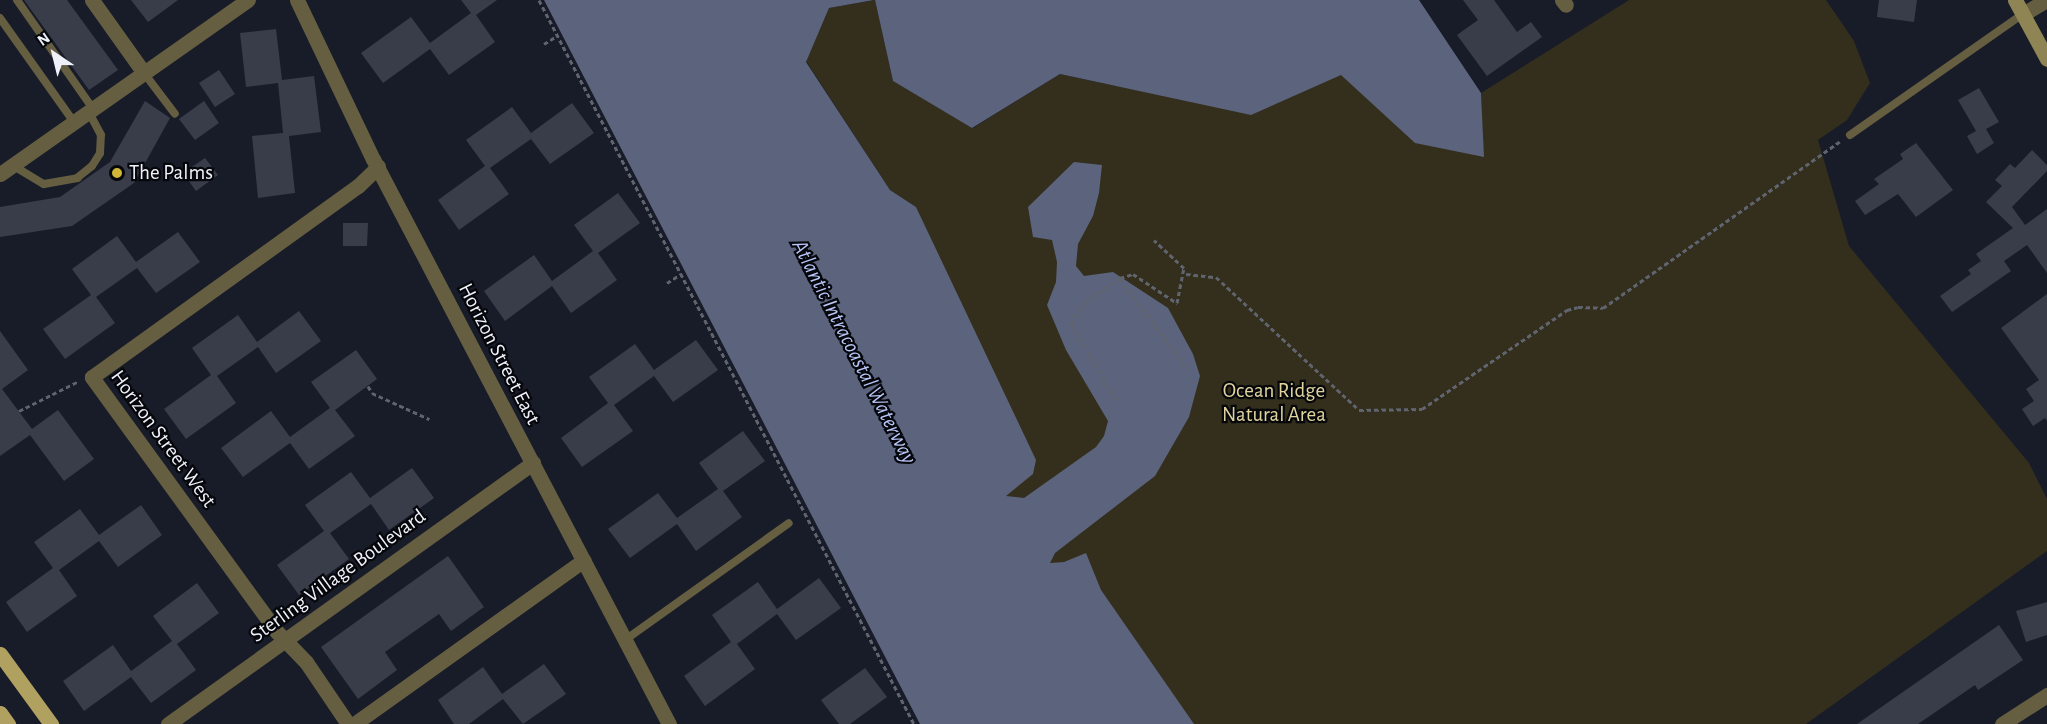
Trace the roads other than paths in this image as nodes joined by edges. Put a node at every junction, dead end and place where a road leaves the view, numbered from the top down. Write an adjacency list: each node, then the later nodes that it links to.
1 (17, 0): 10 (lane)
2 (92, 0): 9 (street)
3 (248, 0): 9 (street)
4 (297, 0): 14 (street, Horizon Street East)
5 (2046, 0): 6 (street)
6 (2019, 7): 8 (main road); 13 (lane)
7 (0, 18): 12 (lane)
8 (2047, 59)
9 (144, 73): 10 (street); 11 (lane)
10 (91, 110): 12 (street); 15 (lane)
11 (176, 114)
12 (74, 122): 15 (street)
13 (1850, 135)
14 (378, 166): 16 (street, Horizon Street East); 19 (street, Horizon Street West)
15 (6, 169)
16 (533, 463): 18 (street, Horizon Street East); 19 (street, Sterling Village Boulevard)
17 (789, 523): 20 (lane)
18 (584, 560): 20 (street, Horizon Street East); 28 (street)
19 (285, 640): 26 (street, Sterling Village Boulevard); 27 (street, Horizon Street West)
20 (625, 640): 29 (street, Horizon Street East)
21 (0, 654): 25 (main road)
22 (2047, 695): 30 (street)
23 (0, 713): 24 (main road)
24 (8, 724)
25 (51, 724)
26 (168, 724)
27 (348, 724)
28 (354, 724)
29 (669, 724)
30 (2002, 724)

